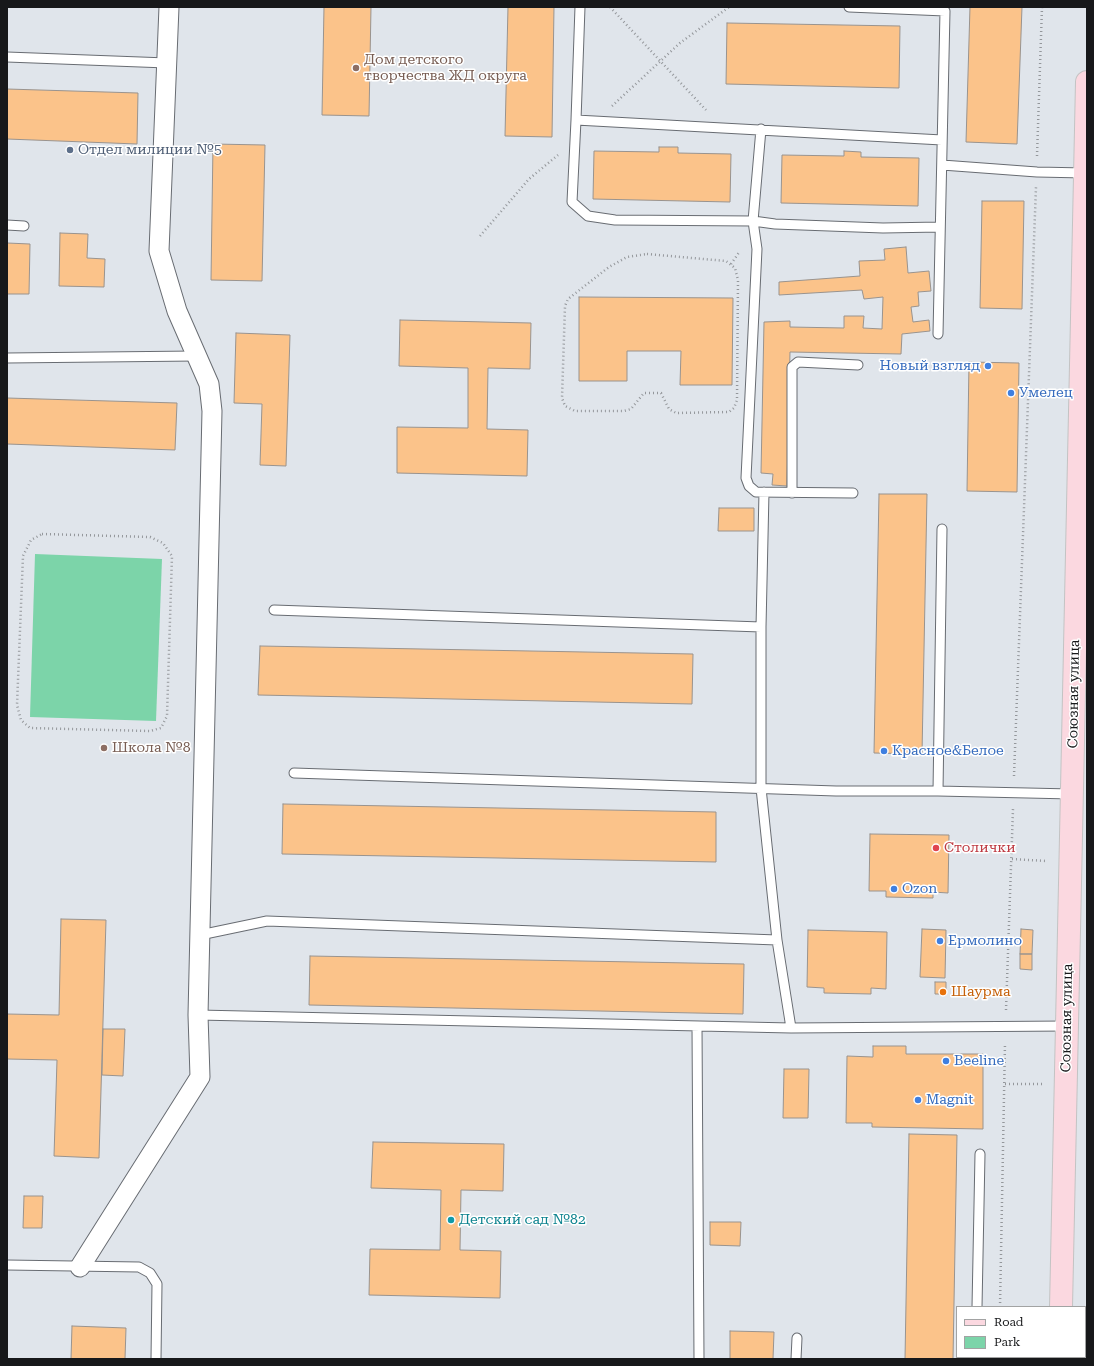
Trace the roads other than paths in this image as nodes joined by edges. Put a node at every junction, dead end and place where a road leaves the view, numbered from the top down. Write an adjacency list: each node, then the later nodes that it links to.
1 (169, 7): 6 (street)
2 (580, 7): 8 (lane)
3 (849, 7): 4 (lane)
4 (946, 9): 10 (lane)
5 (7, 58): 6 (lane)
6 (167, 63): 18 (street)
7 (1087, 82): 12 (main road, Союзная улица)
8 (576, 120): 9 (lane); 13 (lane)
9 (761, 129): 10 (lane); 13 (lane)
10 (942, 140): 11 (lane)
11 (942, 165): 12 (lane); 16 (lane)
12 (1085, 173): 30 (main road, Союзная улица)
13 (753, 221): 16 (lane); 21 (lane)
14 (7, 225): 15 (lane)
15 (24, 226)
16 (940, 227): 17 (lane)
17 (938, 334)
18 (196, 356): 19 (lane); 31 (street)
19 (7, 358)
20 (858, 365): 22 (lane)
21 (764, 492): 22 (lane); 26 (lane)
22 (792, 493): 23 (lane)
23 (853, 493)
24 (942, 529): 29 (lane)
25 (274, 610): 26 (lane)
26 (761, 627): 28 (lane)
27 (294, 774): 28 (lane)
28 (761, 788): 29 (lane); 32 (lane)
29 (938, 791): 30 (lane)
30 (1072, 794): 35 (main road, Союзная улица)
31 (200, 935): 32 (lane); 33 (street)
32 (777, 940): 36 (lane)
33 (198, 1015): 34 (lane); 39 (street)
34 (697, 1026): 36 (lane); 44 (lane)
35 (1067, 1026): 36 (lane); 41 (main road, Союзная улица)
36 (791, 1028)
37 (980, 1154): 40 (lane)
38 (7, 1265): 39 (lane)
39 (80, 1267): 43 (lane)
40 (977, 1306)
41 (1061, 1306)
42 (797, 1338): 45 (lane)
43 (156, 1359)
44 (699, 1359)
45 (796, 1359)

